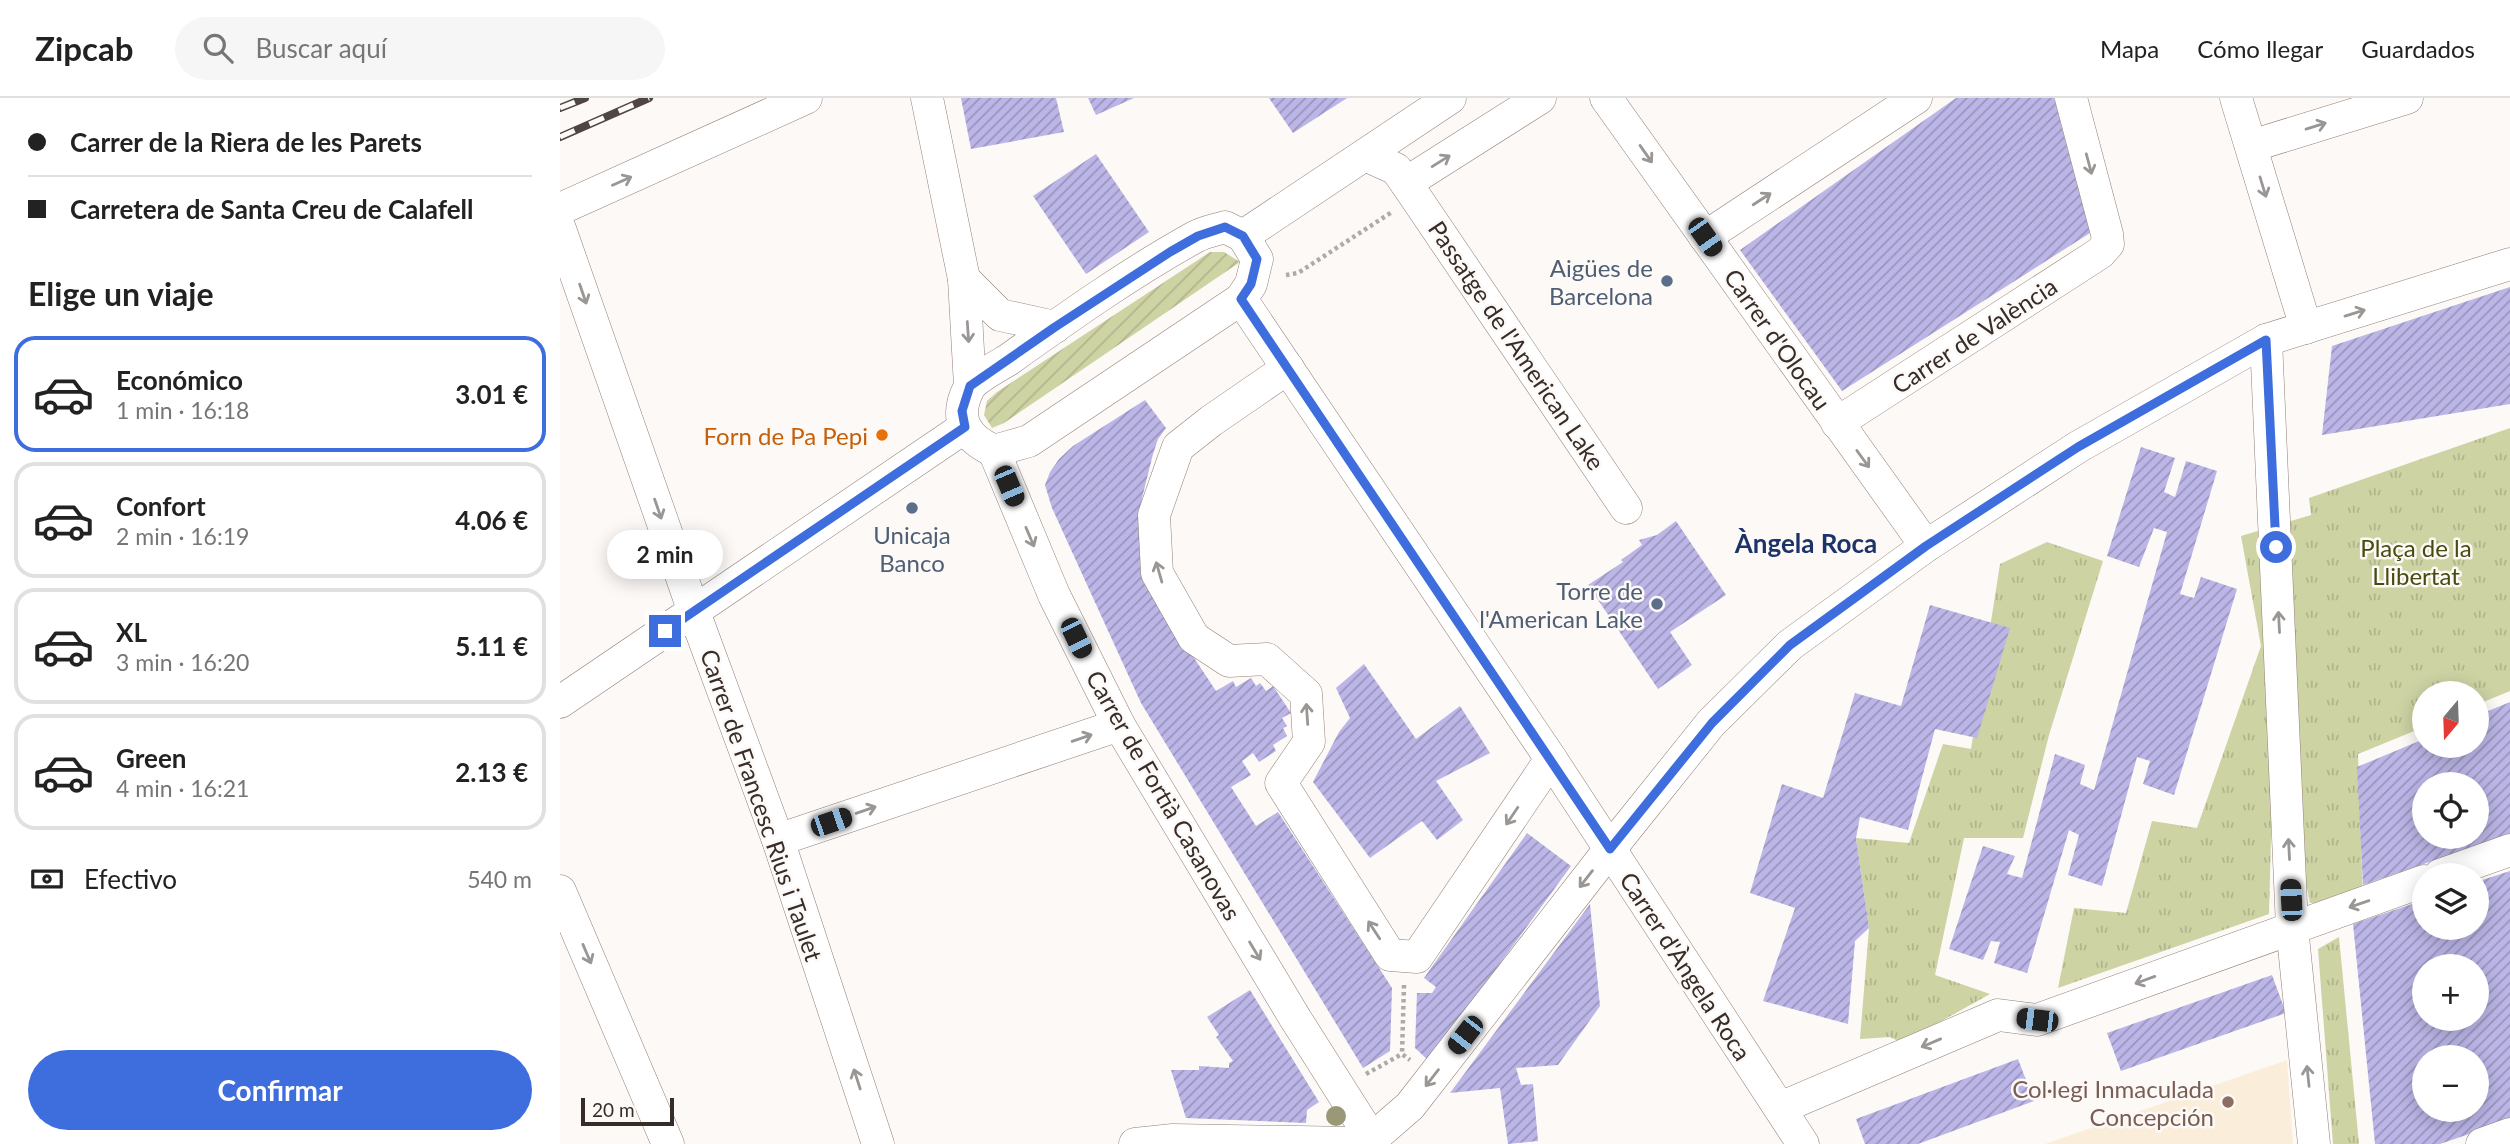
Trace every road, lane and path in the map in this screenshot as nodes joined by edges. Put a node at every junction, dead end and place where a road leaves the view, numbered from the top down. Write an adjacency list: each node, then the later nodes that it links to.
1 (806, 98): 13 (street, one-way to 1)
2 (927, 98): 18 (street)
3 (1450, 98): 11 (street)
4 (1540, 98): 12 (street, one-way to 4)
5 (1606, 98): 16 (street, Carrer d'Olocau, one-way to 16)
6 (1916, 98): 16 (street, one-way to 6)
7 (2071, 98): 25 (street, Carrer de València, one-way to 25)
8 (2236, 98): 10 (street)
9 (2407, 98): 10 (street, one-way to 9)
10 (2251, 146): 21 (street, one-way to 21)
11 (1365, 155): 12 (street, Passatge de l'American Lake); 15 (street)
12 (1406, 183): 28 (street, Passatge de l'American Lake)
13 (560, 209)
14 (560, 229): 30 (street, Carrer de Francesc Rius i Taulet, one-way to 30)
15 (1243, 236): 19 (street); 20 (street)
16 (1705, 237): 25 (street, Carrer d'Olocau)
17 (2510, 264): 21 (street, one-way to 17)
18 (964, 279): 20 (street); 24 (street, one-way to 24)
19 (1241, 299): 23 (street, Carrer d'Àngela Roca); 27 (street)
20 (1055, 327): 24 (street)
21 (2306, 328): 22 (street)
22 (2266, 340): 29 (street); 40 (street, one-way to 22)
23 (1288, 368): 33 (street, Carrer d'Àngela Roca); 41 (street, one-way to 23)
24 (970, 386): 26 (street)
25 (1837, 423): 29 (street, Carrer d'Olocau, one-way to 29)
26 (965, 427): 27 (street); 30 (street)
27 (994, 451): 32 (street, Carrer de Fortià Casanovas, one-way to 32)
28 (1626, 508)
29 (1926, 546): 35 (street)
30 (694, 612): 31 (street); 34 (street, Carrer de Francesc Rius i Taulet)
31 (560, 702)
32 (1119, 725): 34 (street, one-way to 32); 45 (street, Carrer de Fortià Casanovas, one-way to 45)
33 (1551, 759): 35 (street, Carrer d'Àngela Roca); 41 (street, one-way to 41)
34 (778, 840): 47 (street, Carrer de Francesc Rius i Taulet, one-way to 34)
35 (1610, 849): 42 (street, one-way to 42); 43 (street, Carrer d'Àngela Roca)
36 (2510, 850): 37 (street)
37 (2474, 863)
38 (2412, 885): 40 (street, one-way to 40)
39 (560, 891): 46 (street, one-way to 46)
40 (2292, 927): 43 (street, one-way to 43); 50 (street, one-way to 40)
41 (1405, 956): 42 (path)
42 (1433, 1077): 45 (street, one-way to 45)
43 (1780, 1108): 49 (street, Carrer d'Àngela Roca)
44 (2510, 1134): 51 (street)
45 (1374, 1141): 48 (street)
46 (668, 1144)
47 (878, 1144)
48 (1135, 1144)
49 (1803, 1144)
50 (2315, 1144)
51 (2482, 1144)

